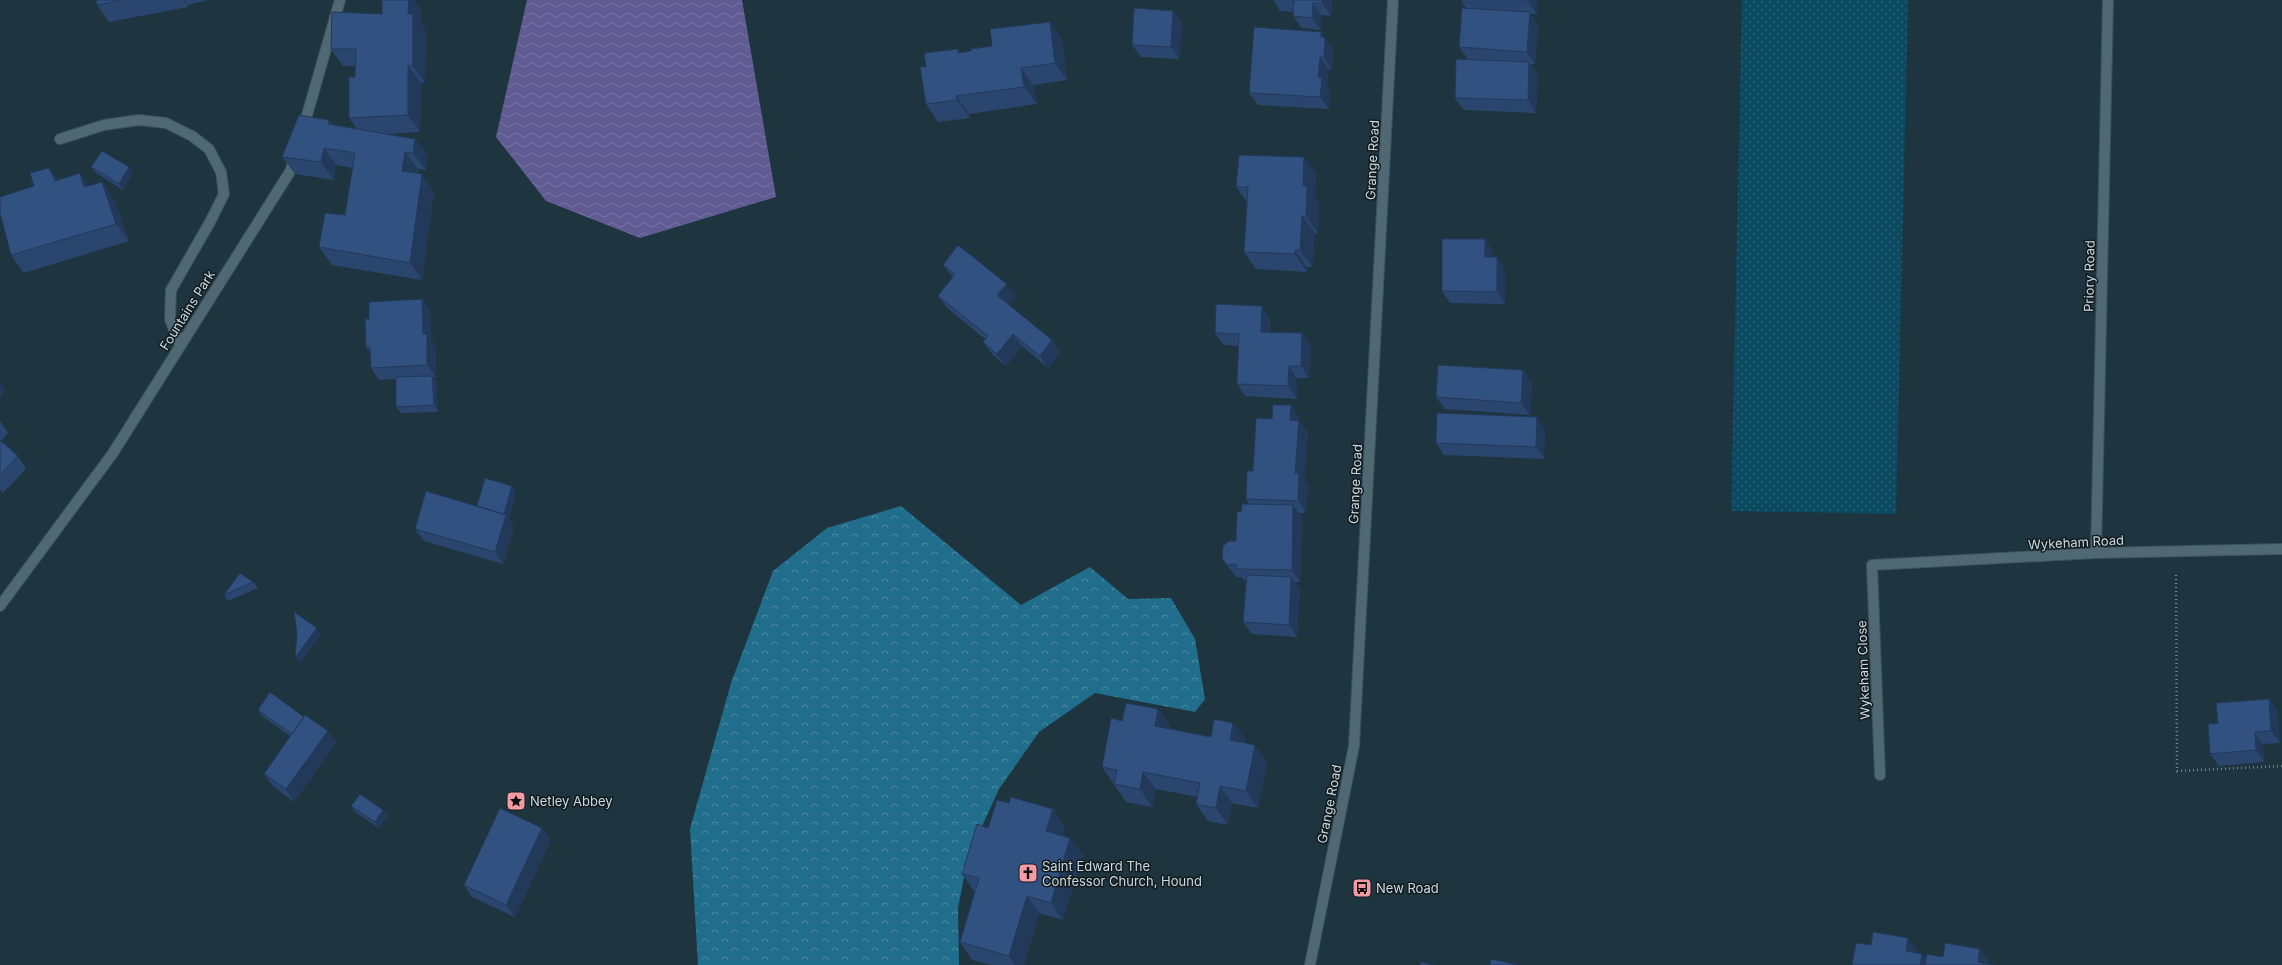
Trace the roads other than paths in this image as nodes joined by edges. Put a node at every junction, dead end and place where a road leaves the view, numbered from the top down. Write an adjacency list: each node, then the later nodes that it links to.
1 (340, 0): 5 (street, Fountains Park)
2 (1393, 0): 11 (street, Grange Road)
3 (2108, 0): 7 (street, Priory Road)
4 (60, 139): 5 (street)
5 (180, 345): 9 (street, Fountains Park)
6 (2282, 549): 7 (street, Wykeham Road)
7 (2096, 553): 8 (street, Wykeham Road)
8 (1872, 565): 10 (street, Wykeham Close)
9 (0, 606)
10 (1880, 775)
11 (1310, 965)

